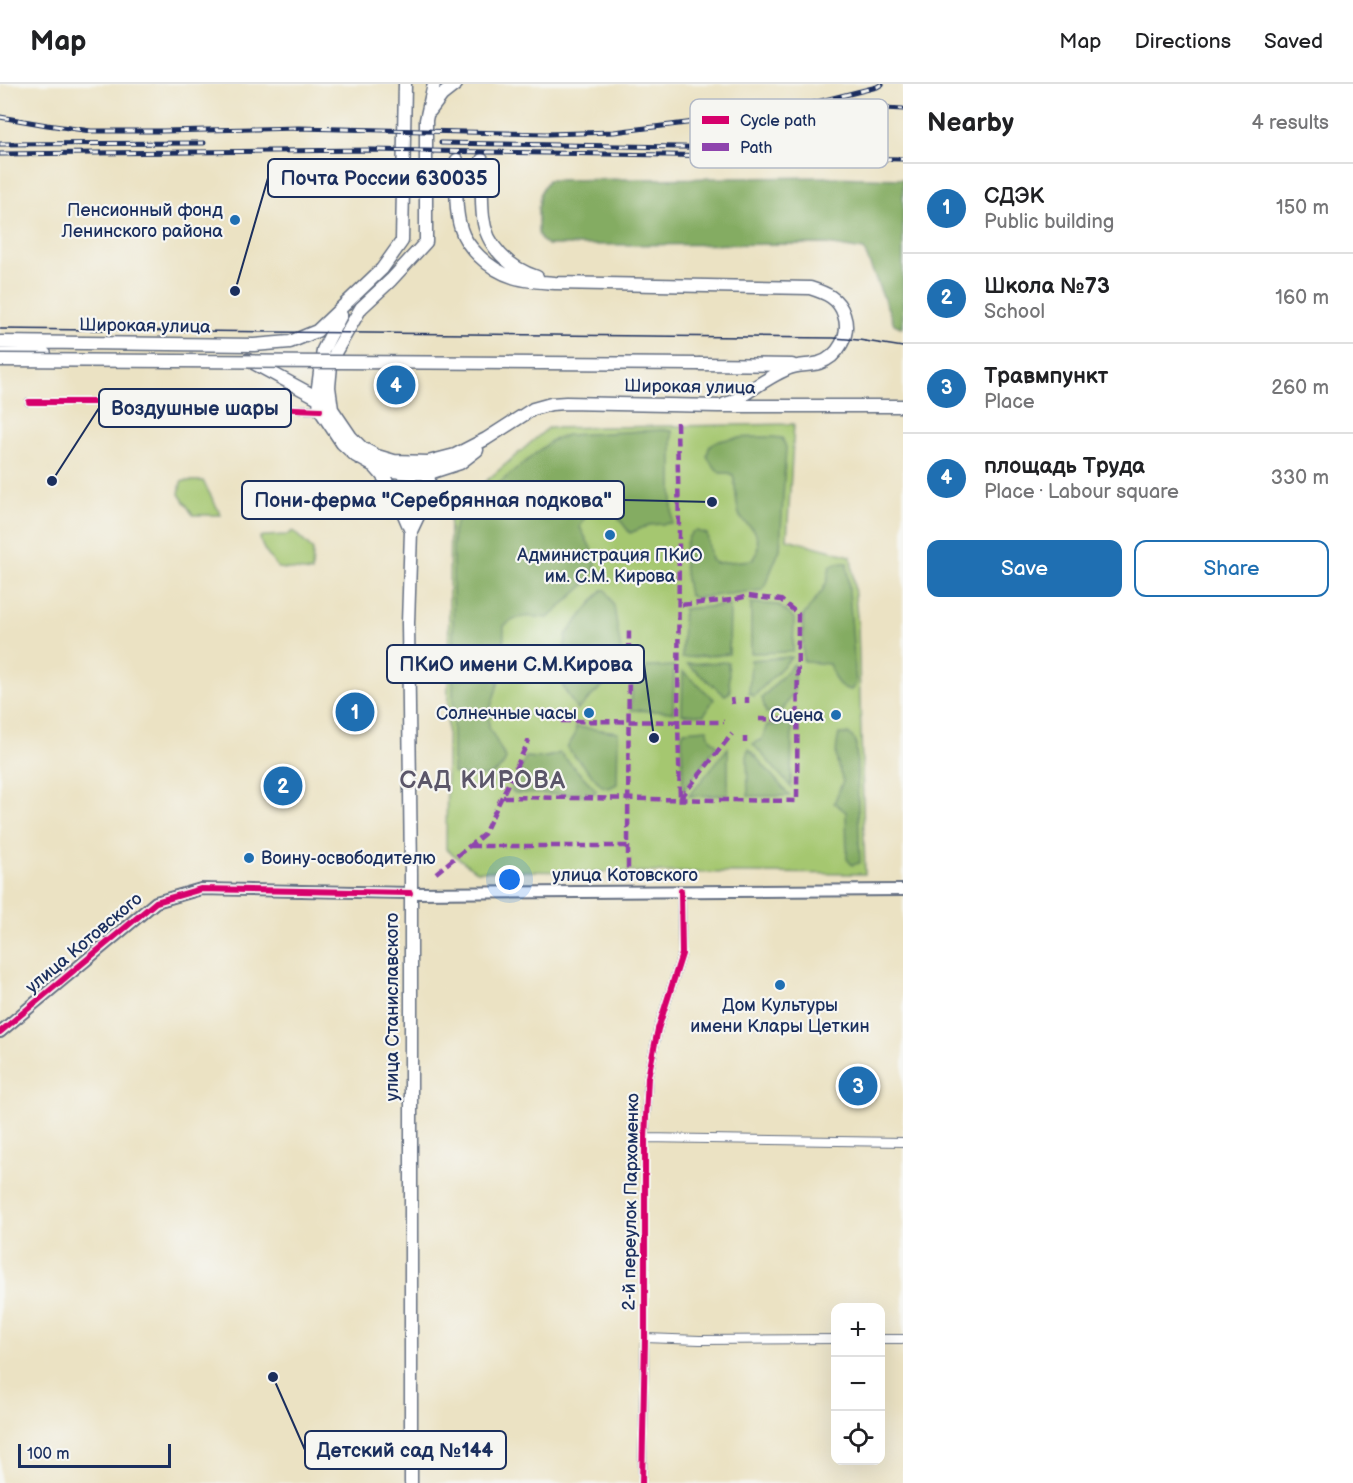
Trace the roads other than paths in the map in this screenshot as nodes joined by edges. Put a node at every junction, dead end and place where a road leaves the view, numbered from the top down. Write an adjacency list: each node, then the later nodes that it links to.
1 (405, 84): 8 (main road)
2 (434, 84): 4 (main road)
3 (456, 84): 4 (main road)
4 (428, 114): 18 (main road)
5 (457, 160): 7 (main road)
6 (482, 160): 7 (main road)
7 (555, 283): 12 (main road)
8 (349, 302): 9 (main road, Широкая улица); 14 (main road)
9 (0, 342)
10 (0, 354): 14 (main road, Широкая улица)
11 (0, 360): 12 (main road, bridge)
12 (798, 365): 15 (main road)
13 (29, 402): 14 (street)
14 (319, 404): 17 (main road)
15 (718, 406): 16 (main road, Широкая улица); 18 (main road, Широкая улица)
16 (903, 406)
17 (374, 466): 18 (main road); 19 (main road)
18 (428, 468): 19 (main road)
19 (411, 531): 22 (main road, улица Станиславского)
20 (903, 890): 21 (main road, улица Котовского)
21 (681, 891): 22 (main road, улица Котовского); 24 (street, 2-й переулок Пархоменко)
22 (410, 893): 23 (main road, улица Котовского); 30 (main road, улица Станиславского)
23 (0, 1032)
24 (645, 1138): 25 (street, 2-й переулок Пархоменко); 26 (street, 2-й переулок Пархоменко)
25 (903, 1142)
26 (645, 1338): 27 (street); 31 (street, 2-й переулок Пархоменко)
27 (831, 1339)
28 (885, 1339): 29 (street)
29 (903, 1339)
30 (411, 1483)
31 (642, 1483)

